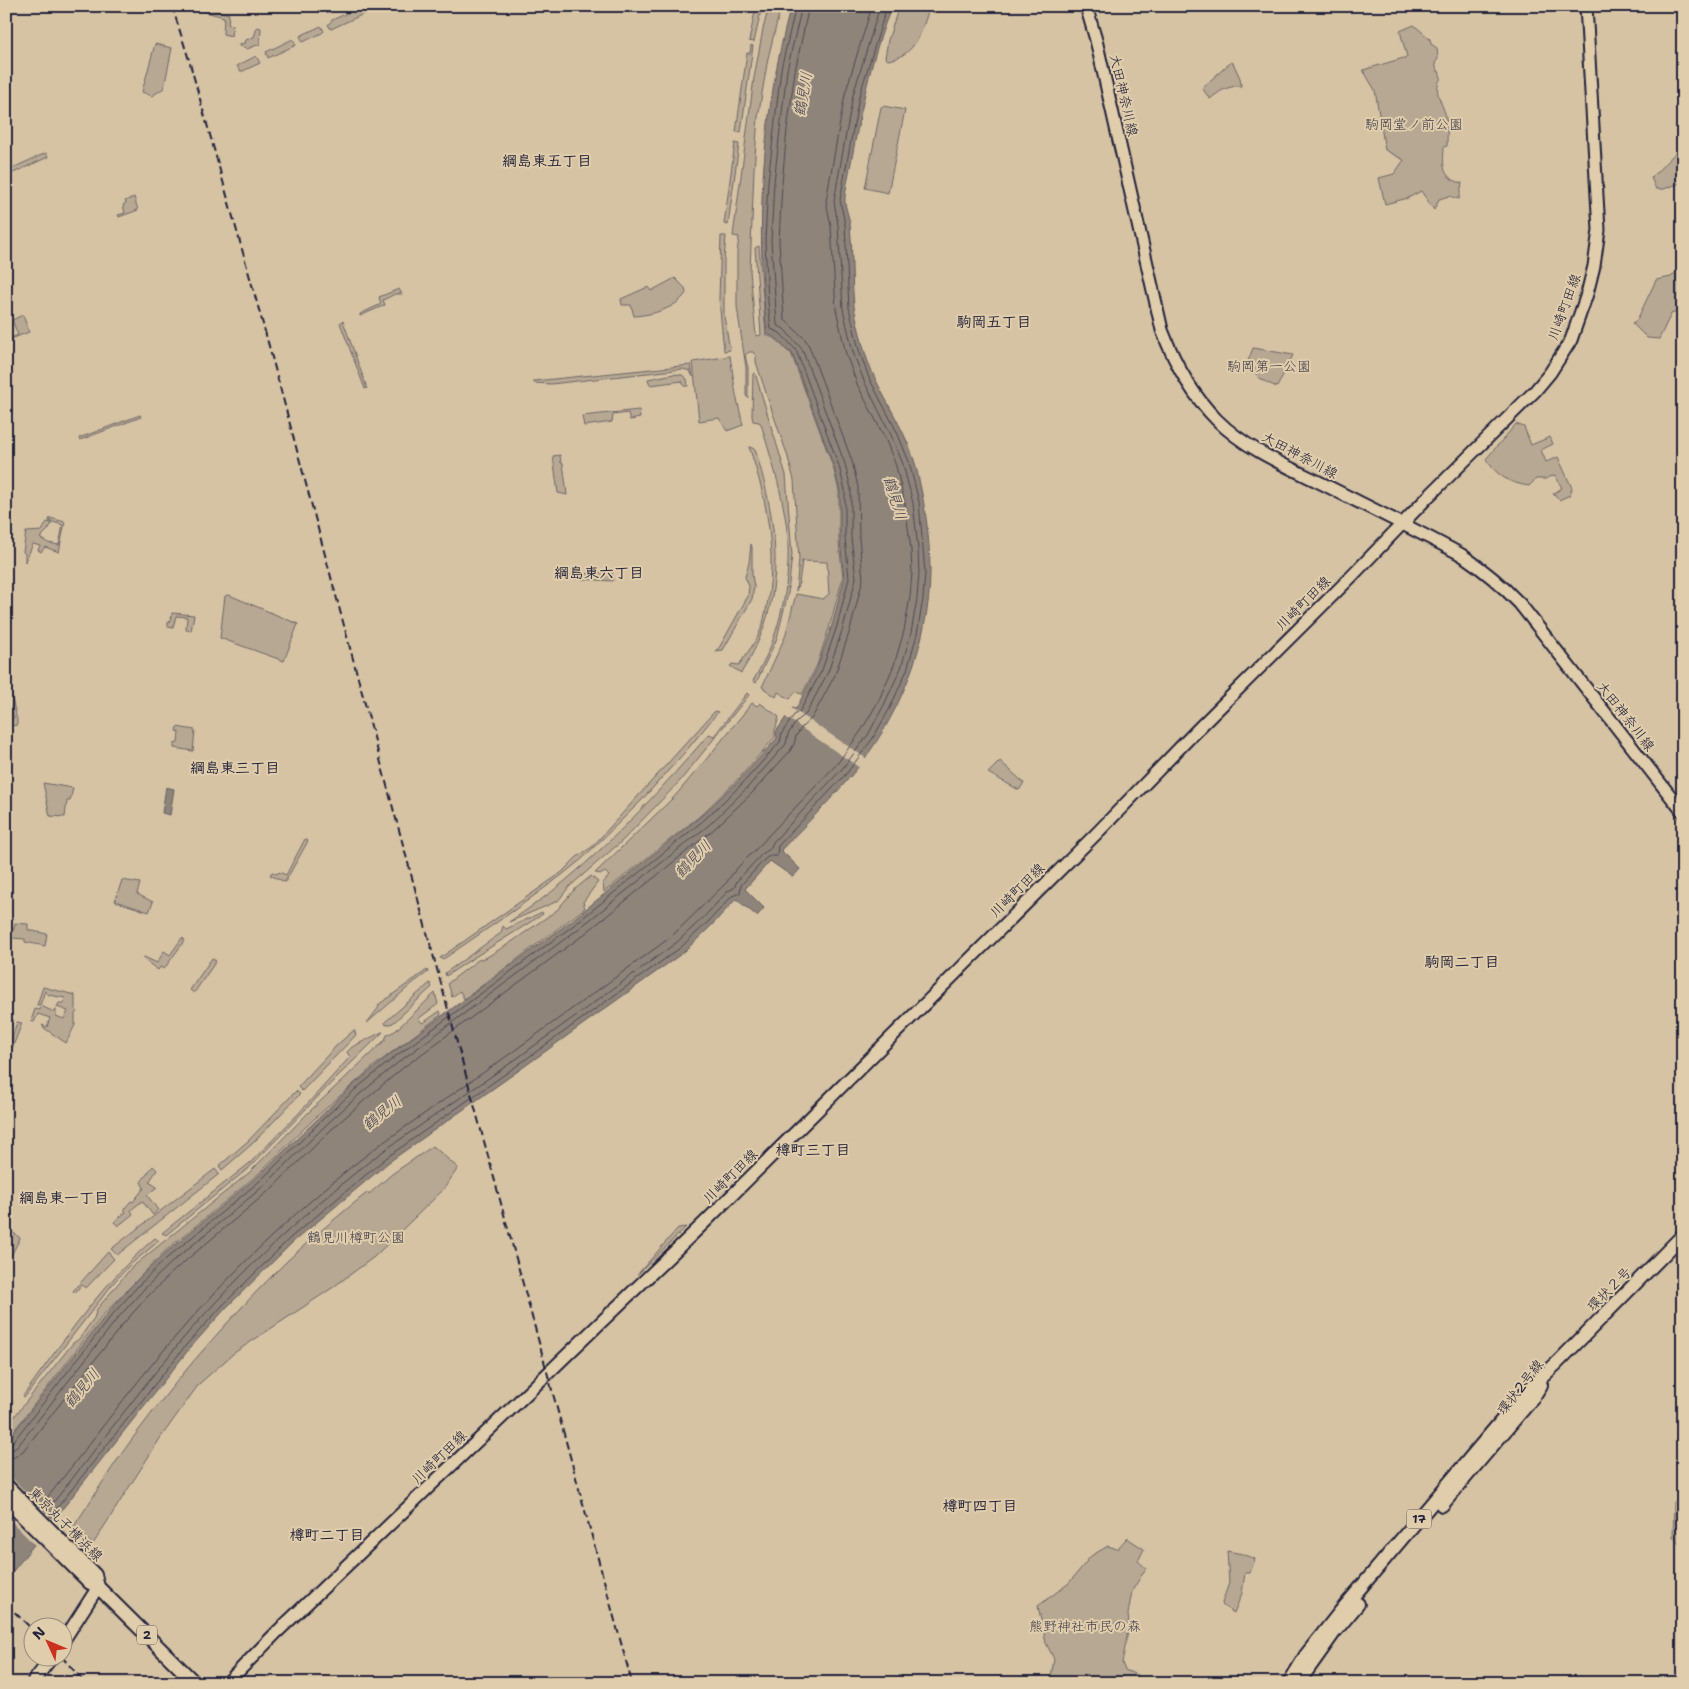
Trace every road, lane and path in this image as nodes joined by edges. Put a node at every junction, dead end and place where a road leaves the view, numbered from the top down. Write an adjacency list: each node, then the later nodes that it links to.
1 (1086, 6): 3 (main road, 大田神奈川線)
2 (1586, 6): 3 (main road, 川崎町田線)
3 (1403, 524): 4 (main road, 大田神奈川線); 14 (main road, 川崎町田線)
4 (1683, 812)
5 (1683, 1235): 6 (main road, 環状２号 / 17)
6 (1557, 1363): 15 (main road, 環状2号線 / 17); 16 (main road, 環状2号線 / 17)
7 (6, 1485): 9 (main road, 東京丸子横浜線 / 2)
8 (6, 1500): 9 (main road, 東京丸子横浜線 / 2)
9 (94, 1582): 10 (main road); 13 (main road, 東京丸子横浜線 / 2)
10 (72, 1624)
11 (45, 1666): 12 (main road)
12 (32, 1683)
13 (195, 1683)
14 (227, 1683)
15 (1289, 1683)
16 (1298, 1683)

